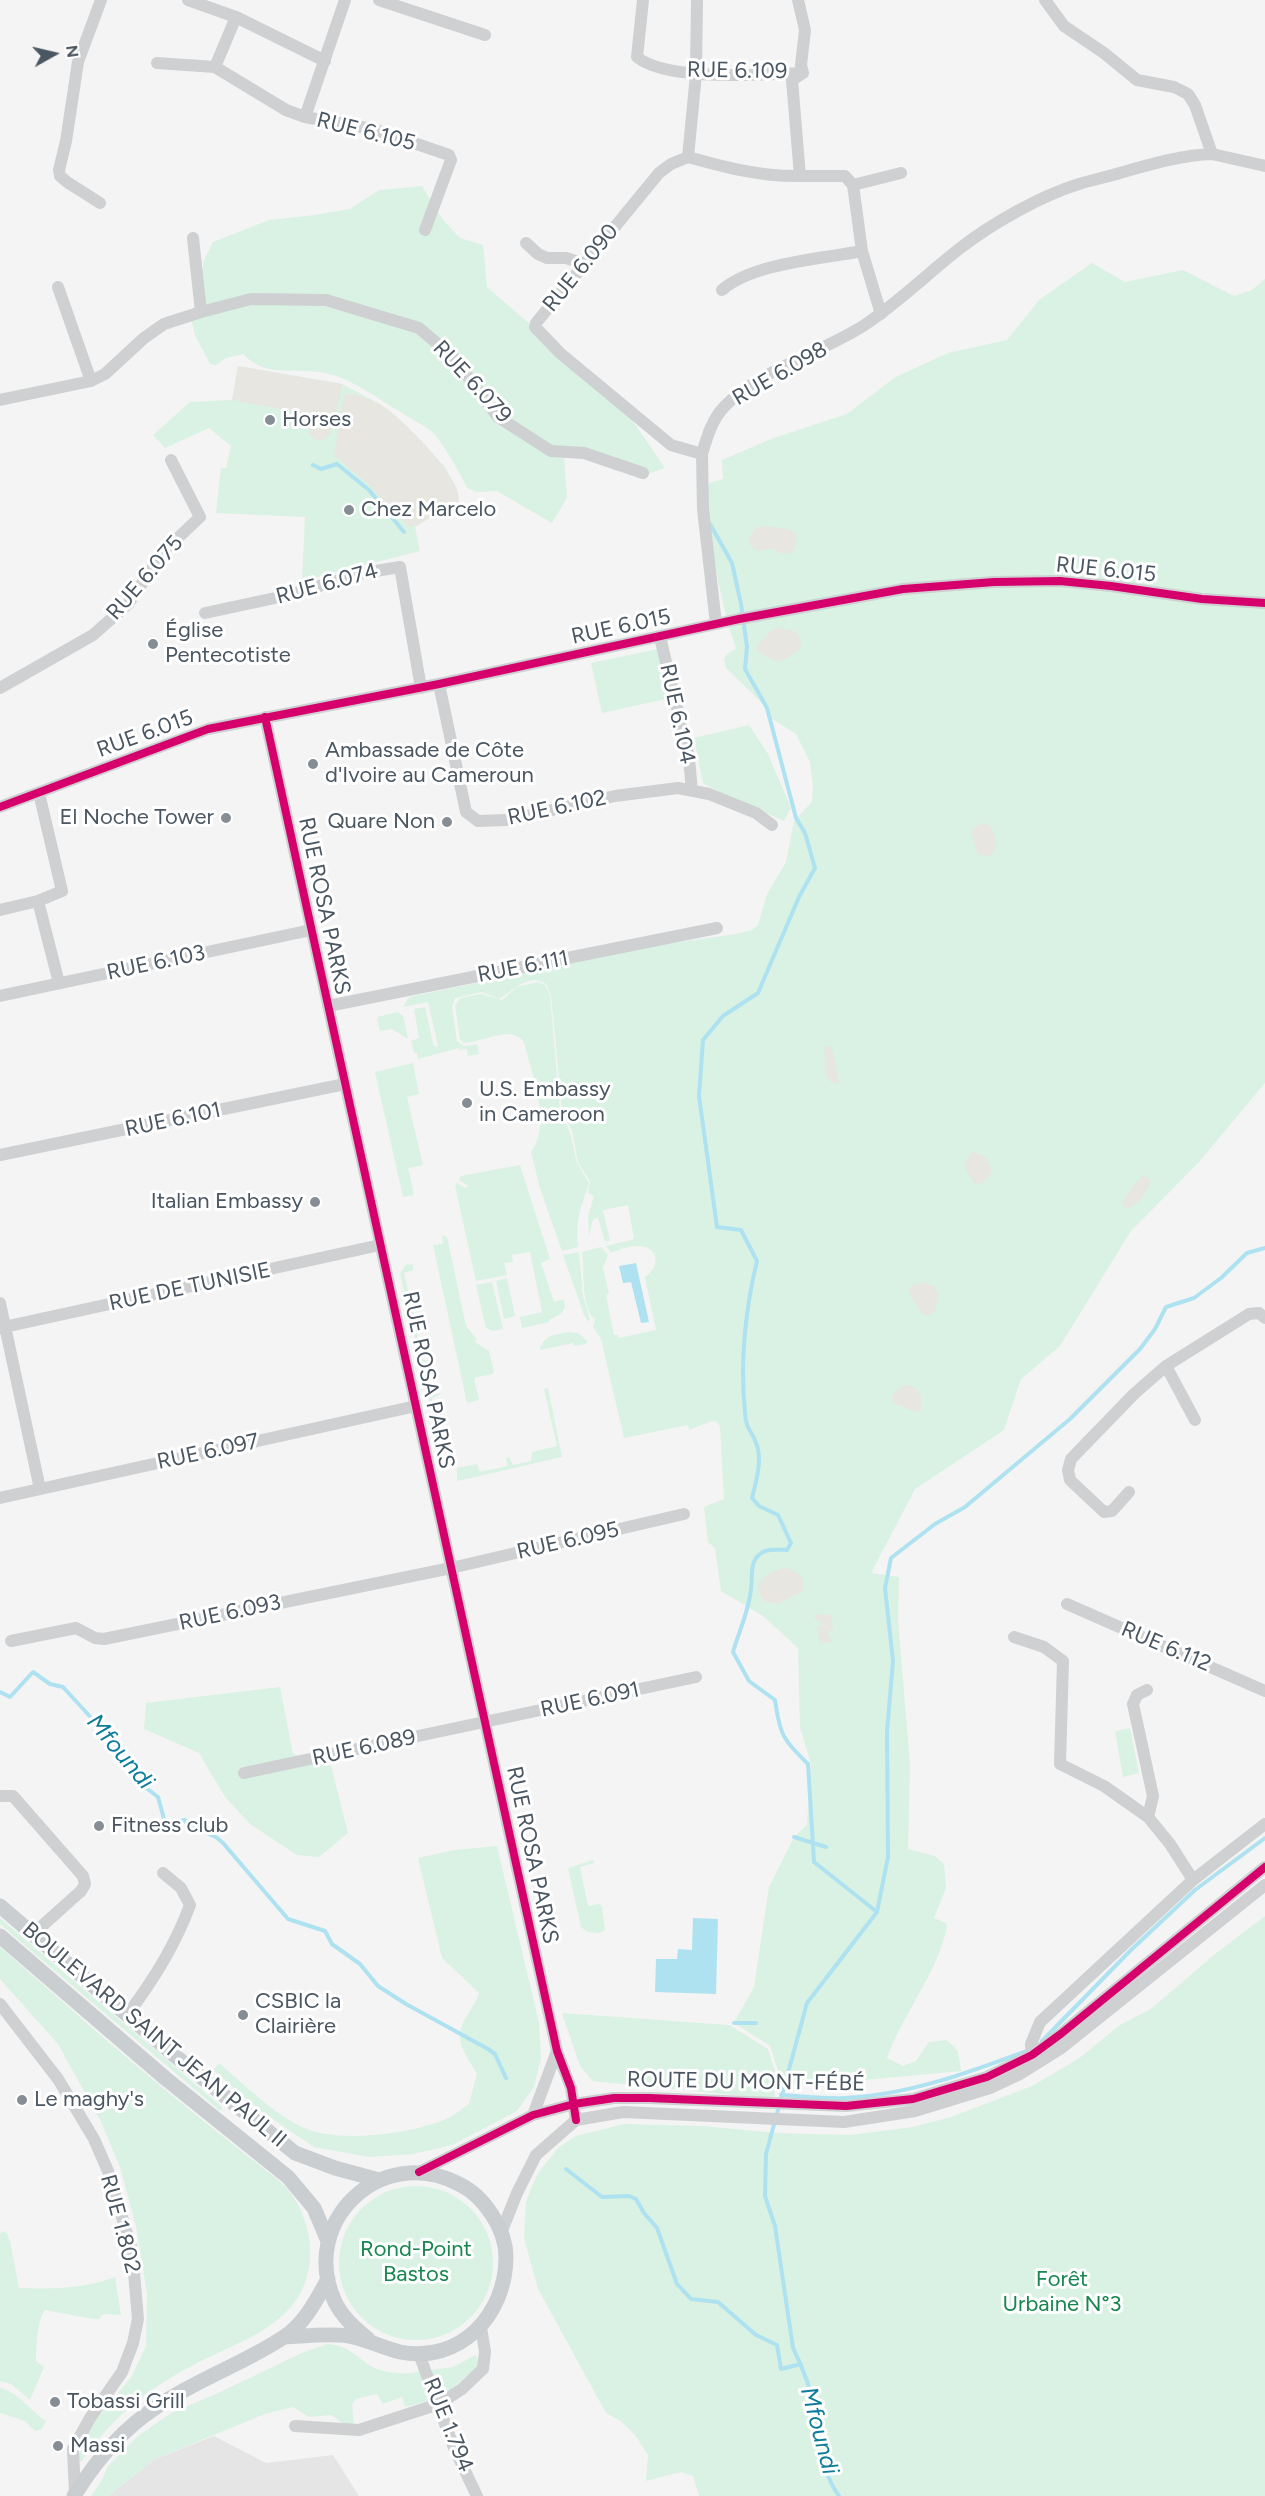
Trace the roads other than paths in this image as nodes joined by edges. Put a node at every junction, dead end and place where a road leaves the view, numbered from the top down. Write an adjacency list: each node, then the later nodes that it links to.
1 (101, 0): 23 (street)
2 (188, 0): 9 (street)
3 (345, 0): 11 (street)
4 (379, 0): 10 (street)
5 (643, 0): 15 (street, RUE 6.109)
6 (697, 0): 15 (street)
7 (798, 0): 14 (street)
8 (1045, 0): 17 (street)
9 (236, 17): 11 (street); 13 (street)
10 (485, 35)
11 (325, 61): 16 (street)
12 (157, 63): 13 (street)
13 (215, 67): 16 (street, RUE 6.105)
14 (803, 72): 15 (street, RUE 6.109); 21 (street)
15 (696, 74): 18 (street)
16 (305, 117): 24 (street, RUE 6.105)
17 (1212, 154): 19 (street, RUE 6.098); 32 (street, RUE 6.098)
18 (688, 157): 21 (street); 28 (street, RUE 6.090)
19 (1265, 166)
20 (901, 173): 22 (street)
21 (800, 176): 22 (street)
22 (853, 185): 27 (street)
23 (100, 203)
24 (425, 230)
25 (193, 238): 31 (street)
26 (526, 243): 28 (street)
27 (862, 251): 30 (street); 32 (street)
28 (584, 264): 35 (street, RUE 6.090)
29 (58, 287): 33 (street)
30 (722, 290)
31 (201, 312): 33 (street, RUE 6.079); 37 (street, RUE 6.079)
32 (881, 314): 35 (street, RUE 6.098)
33 (91, 381): 34 (street, RUE 6.079)
34 (0, 400)
35 (702, 454): 40 (street)
36 (171, 460): 43 (street, RUE 6.075)
37 (643, 473)
38 (1265, 603): 40 (street, RUE 6.015)
39 (206, 614): 44 (street, RUE 6.074)
40 (716, 624): 41 (street, RUE 6.015)
41 (660, 637): 42 (street, RUE 6.015); 46 (street, RUE 6.104)
42 (439, 684): 44 (street, RUE 6.015); 46 (street, RUE 6.102)
43 (0, 688)
44 (421, 688): 45 (street, RUE 6.015)
45 (265, 717): 47 (street, RUE 6.015); 53 (street, RUE ROSA PARKS)
46 (692, 791): 49 (street, RUE 6.102)
47 (39, 793): 48 (street, RUE 6.015); 50 (street)
48 (0, 807)
49 (772, 825)
50 (38, 901): 51 (street); 54 (street)
51 (0, 910)
52 (717, 928): 56 (street, RUE 6.111)
53 (311, 930): 54 (street, RUE 6.103); 56 (street, RUE ROSA PARKS)
54 (59, 983): 55 (street, RUE 6.103)
55 (0, 996)
56 (328, 1006): 57 (street, RUE ROSA PARKS)
57 (345, 1084): 58 (street, RUE 6.101); 59 (street, RUE ROSA PARKS)
58 (0, 1155)
59 (380, 1245): 62 (street, RUE DE TUNISIE); 64 (street, RUE ROSA PARKS)
60 (0, 1303): 62 (street)
61 (1265, 1318): 63 (street)
62 (3, 1328): 66 (street)
63 (1166, 1366): 65 (street); 67 (street)
64 (416, 1406): 66 (street, RUE 6.097); 70 (street, RUE ROSA PARKS)
65 (1195, 1420)
66 (40, 1489): 68 (street, RUE 6.097)
67 (1129, 1492)
68 (0, 1498)
69 (684, 1514): 70 (street, RUE 6.095)
70 (451, 1568): 73 (street, RUE 6.093); 77 (street, RUE ROSA PARKS)
71 (1067, 1604): 76 (street, RUE 6.112)
72 (1014, 1637): 80 (street)
73 (11, 1641)
74 (696, 1677): 77 (street, RUE 6.091)
75 (1147, 1690): 80 (street)
76 (1265, 1691)
77 (485, 1722): 78 (street, RUE 6.089); 91 (street, RUE ROSA PARKS)
78 (244, 1773)
79 (1, 1795): 87 (street)
80 (1148, 1817): 84 (street)
81 (1265, 1824): 84 (street)
82 (1265, 1866): 92 (street, ROUTE DU MONT-FÉBÉ)
83 (163, 1873): 90 (street)
84 (1193, 1880): 92 (street)
85 (1265, 1885): 95 (street, ROUTE DU MONT-FÉBÉ)
86 (0, 1906): 87 (main road, BOULEVARD SAINT JEAN PAUL II)
87 (33, 1934): 90 (main road, BOULEVARD SAINT JEAN PAUL II)
88 (0, 1935): 99 (main road, BOULEVARD SAINT JEAN PAUL II)
89 (0, 2004): 107 (street, RUE 1.802)
90 (127, 2015): 97 (main road, BOULEVARD SAINT JEAN PAUL II)
91 (557, 2051): 93 (street, RUE ROSA PARKS); 94 (street)
92 (1032, 2055): 93 (street, ROUTE DU MONT-FÉBÉ)
93 (574, 2104): 94 (street, ROUTE DU MONT-FÉBÉ); 95 (street, RUE ROSA PARKS)
94 (533, 2115): 96 (street, ROUTE DU MONT-FÉBÉ)
95 (576, 2120): 98 (street)
96 (419, 2172): 97 (main road); 98 (main road)
97 (379, 2180): 99 (main road)
98 (501, 2234): 101 (main road)
99 (328, 2241): 100 (main road)
100 (328, 2279): 102 (main road); 103 (main road)
101 (481, 2327): 104 (main road); 105 (street)
102 (285, 2337): 103 (main road); 107 (main road)
103 (368, 2339): 104 (main road)
104 (419, 2354): 105 (street, RUE 1.794)
105 (439, 2404): 106 (street); 108 (street, RUE 1.794)
106 (295, 2426)
107 (74, 2495)
108 (477, 2496)

